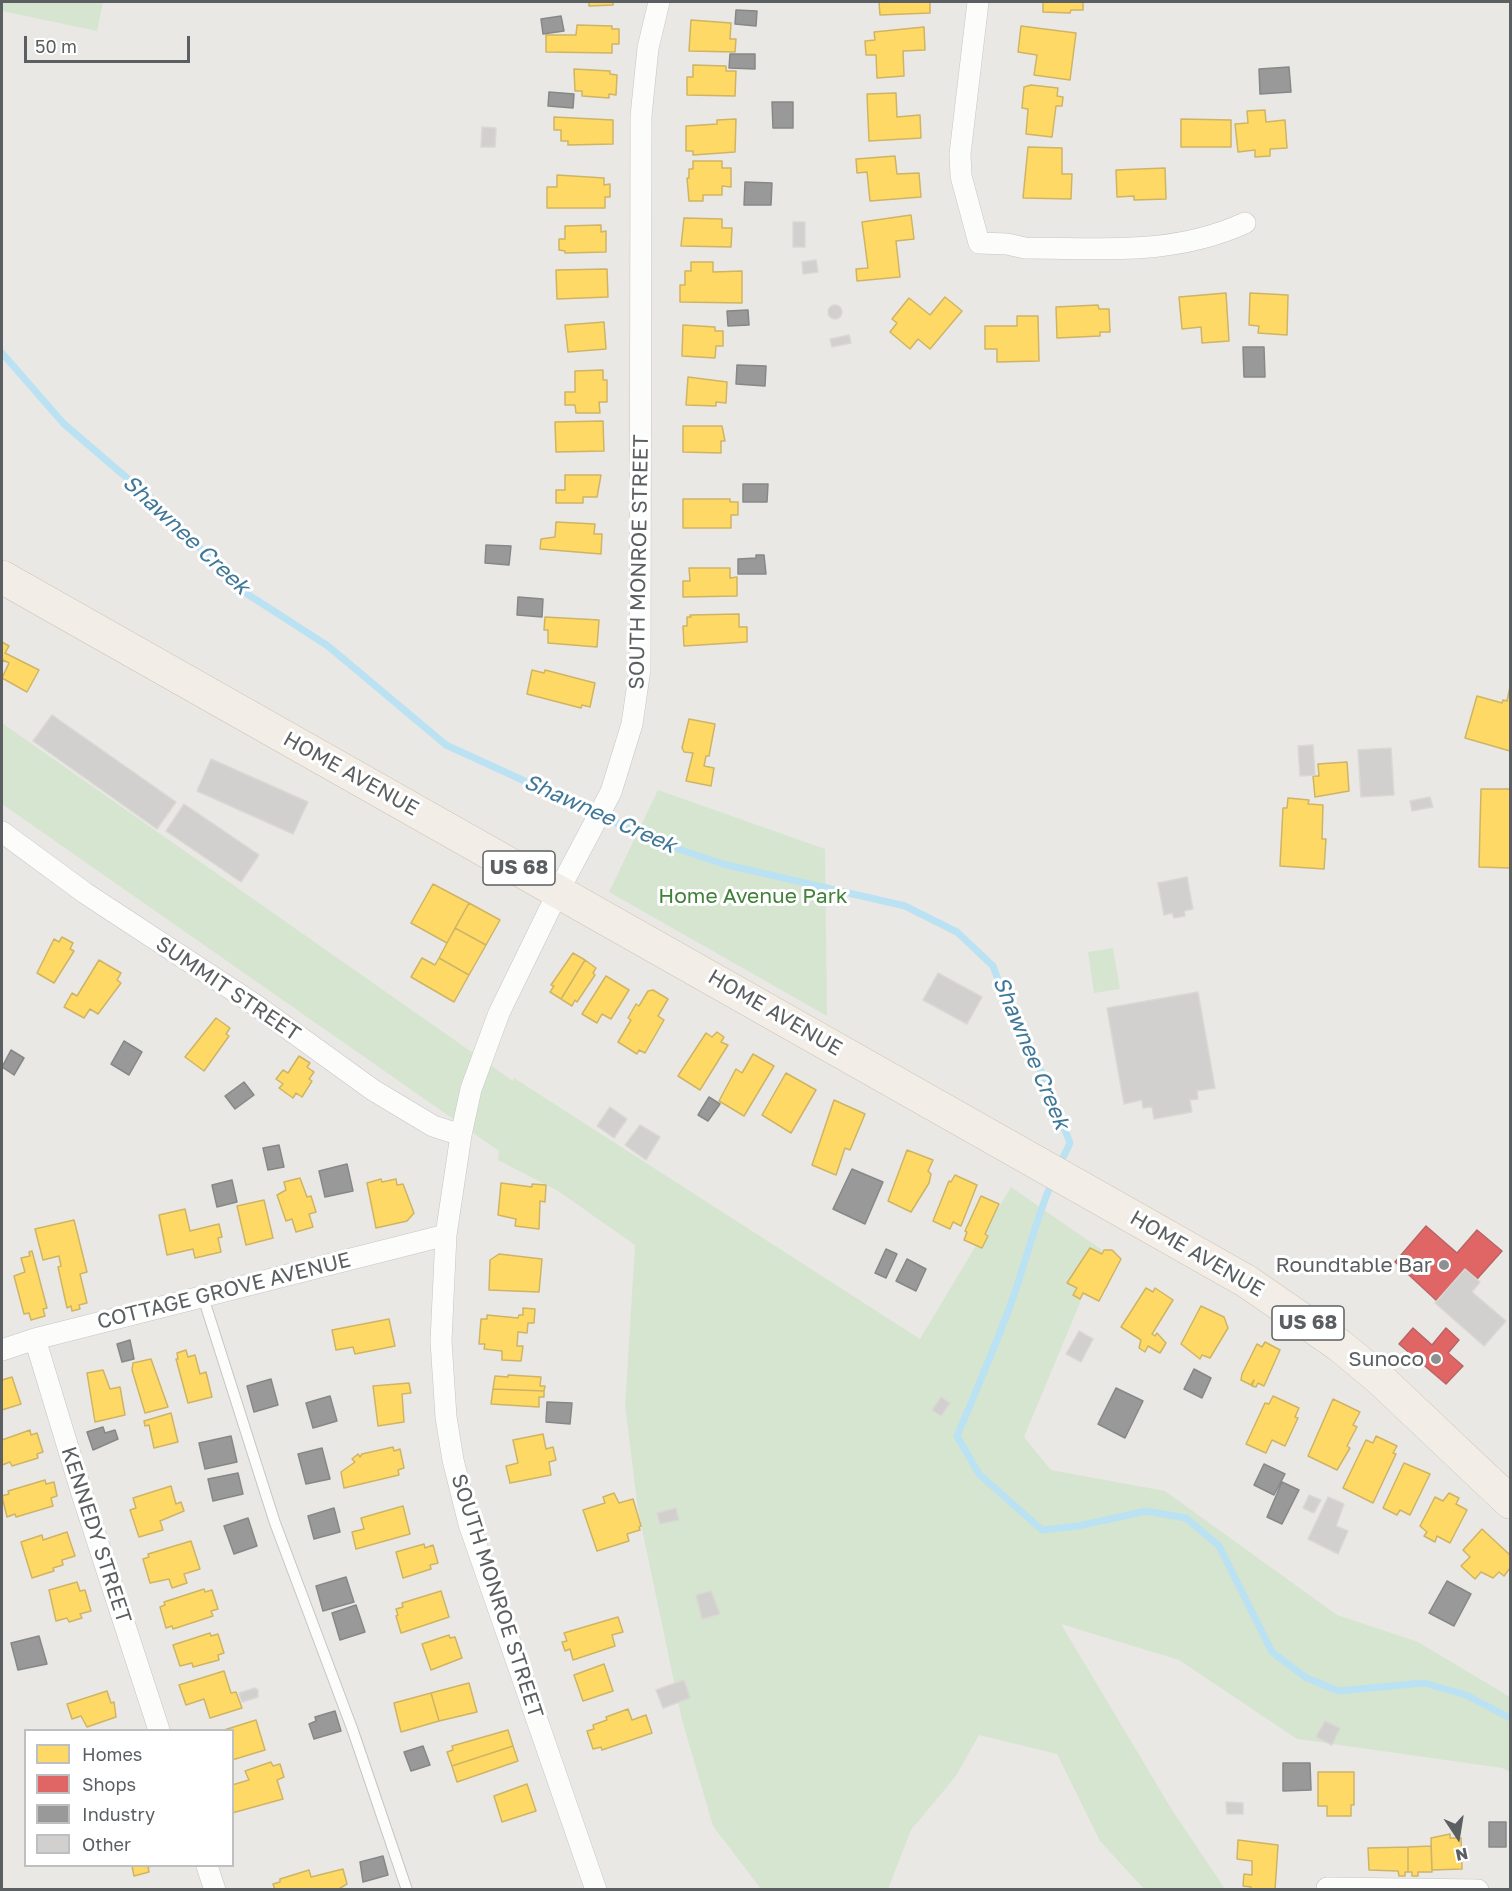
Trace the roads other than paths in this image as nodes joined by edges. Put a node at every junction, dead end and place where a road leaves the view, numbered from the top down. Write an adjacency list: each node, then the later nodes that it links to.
1 (659, 2): 6 (street, SOUTH MONROE STREET)
2 (978, 2): 3 (street)
3 (1245, 223)
4 (2, 576): 6 (main road, HOME AVENUE / US 68)
5 (2, 832): 7 (street, SUMMIT STREET)
6 (559, 890): 7 (street, SOUTH MONROE STREET); 12 (main road, HOME AVENUE / US 68)
7 (461, 1135): 8 (street, SOUTH MONROE STREET)
8 (447, 1235): 9 (street, COTTAGE GROVE AVENUE); 18 (street, SOUTH MONROE STREET)
9 (203, 1297): 10 (street, COTTAGE GROVE AVENUE); 17 (lane)
10 (35, 1339): 11 (street, COTTAGE GROVE AVENUE); 13 (street, KENNEDY STREET)
11 (2, 1350)
12 (1510, 1502)
13 (158, 1729)
14 (207, 1867): 16 (street)
15 (1327, 1888): 19 (street)
16 (215, 1890)
17 (407, 1890)
18 (597, 1890)
19 (1478, 1890)

